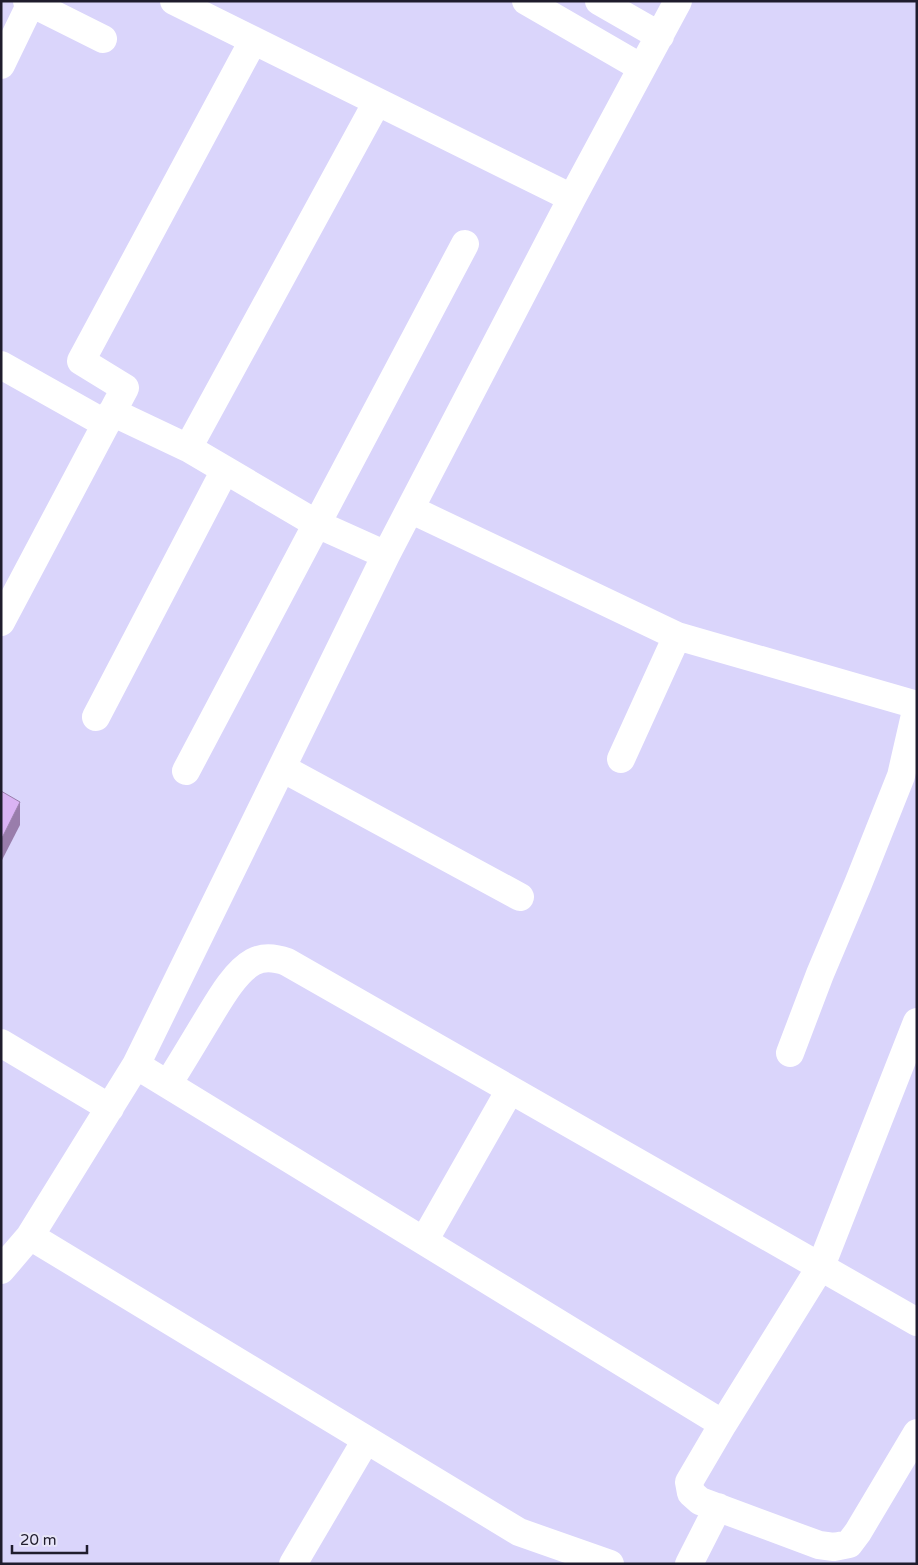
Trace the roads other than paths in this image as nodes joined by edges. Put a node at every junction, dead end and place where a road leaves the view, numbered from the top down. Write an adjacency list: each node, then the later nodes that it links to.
1 (174, 1): 8 (street)
2 (526, 1): 10 (street)
3 (599, 1): 6 (street)
4 (678, 1): 6 (street)
5 (30, 2): 7 (street); 9 (street)
6 (660, 36): 10 (street)
7 (103, 39)
8 (253, 41): 11 (street); 15 (street)
9 (1, 65)
10 (642, 68): 12 (street)
11 (377, 102): 12 (street); 16 (street)
12 (572, 198): 18 (street)
13 (465, 244): 19 (street)
14 (1, 365): 15 (street)
15 (109, 418): 16 (street); 21 (street)
16 (188, 448): 17 (street)
17 (225, 470): 19 (street); 24 (street)
18 (410, 509): 20 (street); 22 (street)
19 (317, 524): 20 (street); 27 (street)
20 (386, 555): 26 (street)
21 (1, 622)
22 (677, 636): 23 (street); 25 (street)
23 (917, 706): 31 (street)
24 (96, 717)
25 (621, 759)
26 (282, 768): 28 (street); 32 (street)
27 (186, 771)
28 (520, 897)
29 (917, 1022): 38 (street)
30 (1, 1043): 35 (street)
31 (790, 1053)
32 (136, 1065): 33 (street); 35 (street)
33 (168, 1084): 34 (street); 37 (street)
34 (510, 1090): 37 (street); 38 (street)
35 (110, 1108): 36 (street)
36 (30, 1236): 39 (street); 43 (street)
37 (424, 1241): 41 (street)
38 (821, 1266): 40 (street); 41 (street)
39 (1, 1270)
40 (917, 1322)
41 (723, 1424): 44 (street)
42 (917, 1433): 44 (street)
43 (366, 1440): 45 (street); 46 (street)
44 (718, 1508): 47 (street)
45 (293, 1564)
46 (610, 1564)
47 (689, 1564)

